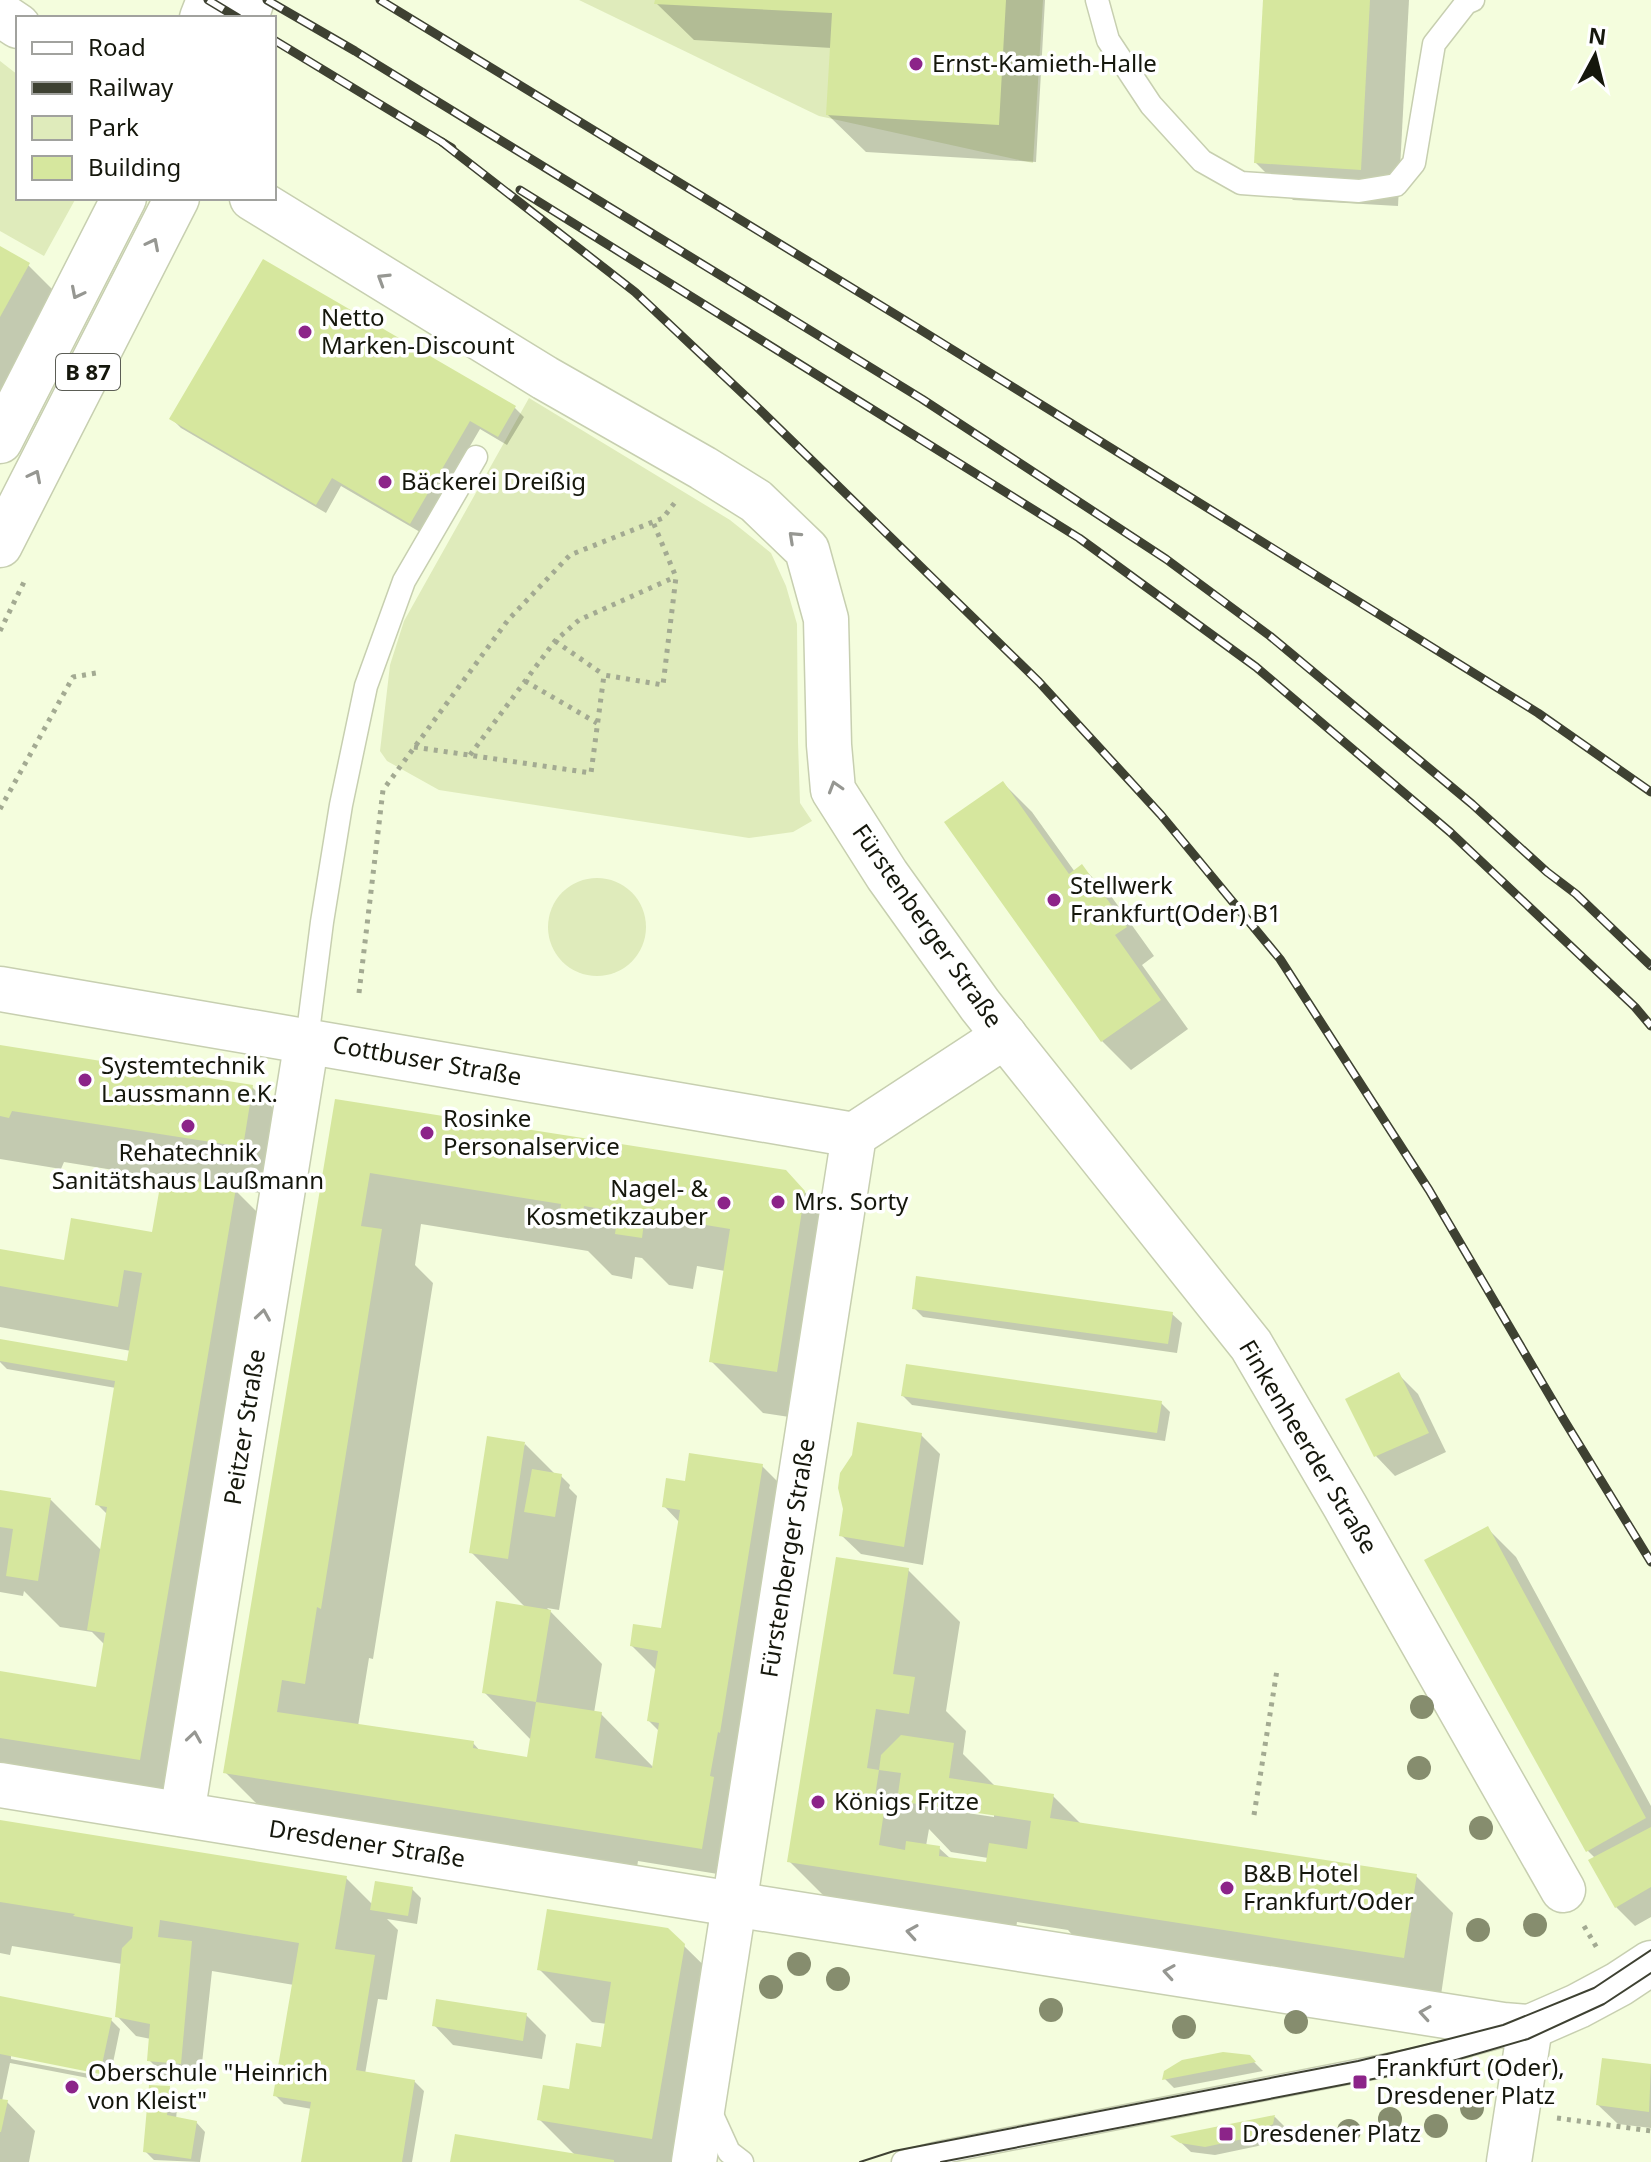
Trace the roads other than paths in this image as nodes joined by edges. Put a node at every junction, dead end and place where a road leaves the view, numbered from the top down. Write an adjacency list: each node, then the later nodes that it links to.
1 (1097, 0): 2 (lane)
2 (1473, 0)
3 (123, 200): 6 (street, B 87, one-way to 6)
4 (176, 200): 8 (street, B 87, one-way to 4)
5 (255, 200): 10 (street, Fürstenberger Straße, one-way to 5)
6 (0, 441)
7 (476, 457): 11 (lane)
8 (0, 545)
9 (0, 989): 11 (street, Cottbuser Straße)
10 (1005, 1036): 12 (street, Fürstenberger Straße); 15 (street, Finkenheerder Straße)
11 (307, 1040): 12 (street, Cottbuser Straße); 14 (street, Peitzer Straße, one-way to 11)
12 (854, 1135): 16 (street, Fürstenberger Straße)
13 (0, 1785): 14 (street, Dresdener Straße)
14 (182, 1814): 16 (street, Dresdener Straße)
15 (1563, 1890)
16 (733, 1904): 18 (street, one-way to 16); 19 (street, Fürstenberger Straße)
17 (1651, 1963): 18 (street)
18 (1530, 2027): 22 (lane); 23 (street)
19 (704, 2097): 20 (street, Fürstenberger Straße); 21 (lane)
20 (694, 2162)
21 (742, 2162)
22 (903, 2162)
23 (1509, 2162)

